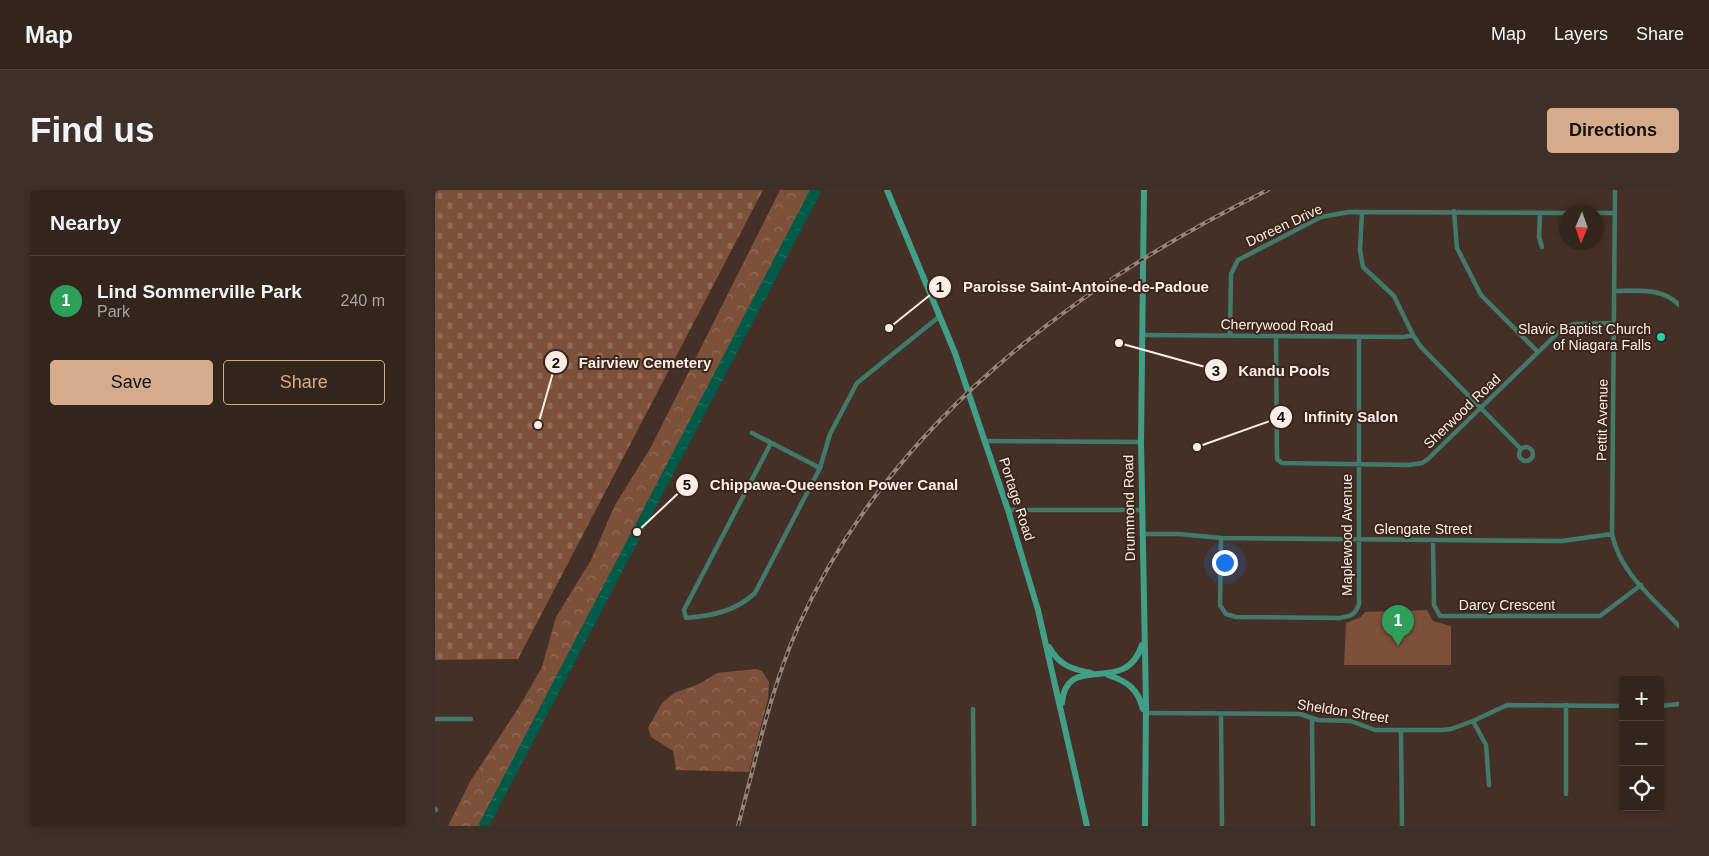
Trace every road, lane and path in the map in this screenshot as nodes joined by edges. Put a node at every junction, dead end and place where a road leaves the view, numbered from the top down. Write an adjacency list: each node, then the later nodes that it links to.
1 (887, 190): 13 (main road, Portage Road)
2 (1144, 190): 15 (main road, Drummond Road)
3 (1615, 190): 9 (street, Pettit Avenue)
4 (1454, 211): 5 (street, Doreen Drive); 6 (street, Doreen Drive); 20 (street)
5 (1362, 212): 16 (street, Doreen Drive); 17 (street)
6 (1540, 213): 7 (street, Doreen Drive); 10 (street)
7 (1559, 213)
8 (1604, 213): 9 (street)
9 (1615, 213): 11 (street, Pettit Avenue)
10 (1542, 247)
11 (1614, 291): 12 (street); 14 (street, Pettit Avenue)
12 (1679, 305)
13 (940, 316): 23 (main road, Portage Road); 28 (street)
14 (1613, 323): 20 (street, Sherwood Road); 32 (street, Pettit Avenue)
15 (1141, 335): 16 (street, Cherrywood Road); 24 (main road, Drummond Road)
16 (1230, 335): 18 (street, Cherrywood Road)
17 (1413, 335): 19 (street, Cherrywood Road); 21 (street)
18 (1276, 336): 19 (street, Cherrywood Road); 27 (street, Sherwood Road)
19 (1359, 337): 27 (street, Maplewood Avenue)
20 (1538, 352): 21 (street, Sherwood Road)
21 (1481, 408): 26 (street); 27 (street, Sherwood Road)
22 (752, 433): 25 (street)
23 (985, 441): 24 (street); 29 (main road, Portage Road)
24 (1141, 442): 30 (main road, Drummond Road)
25 (771, 443): 28 (street); 28 (street)
26 (1521, 450)
27 (1358, 464): 34 (street, Maplewood Avenue)
28 (820, 468)
29 (1008, 510): 30 (street); 38 (main road, Portage Road)
30 (1142, 510): 31 (main road, Drummond Road)
31 (1142, 534): 33 (street, Glengate Street); 39 (main road, Drummond Road)
32 (1612, 534): 35 (street, Glengate Street); 36 (street, Pettit Avenue)
33 (1221, 538): 34 (street, Glengate Street); 34 (street, Maplewood Avenue)
34 (1358, 540): 35 (street, Glengate Street)
35 (1433, 540): 36 (street, Darcy Crescent)
36 (1641, 586): 37 (street, Pettit Avenue)
37 (1679, 626)
38 (1043, 629): 40 (main road); 46 (main road, Portage Road)
39 (1144, 640): 41 (main road); 48 (main road, Drummond Road)
40 (1092, 673): 41 (main road); 46 (main road)
41 (1107, 674): 48 (main road)
42 (1679, 704): 45 (street)
43 (1566, 705): 44 (street, Sheldon Street); 53 (street, Sheldon Street); 56 (street)
44 (1619, 706)
45 (1664, 706)
46 (1062, 707): 58 (main road, Portage Road)
47 (973, 709): 57 (street)
48 (1144, 713): 49 (street, Sheldon Street); 59 (main road, Drummond Road)
49 (1221, 714): 50 (street, Sheldon Street); 60 (street)
50 (1312, 718): 54 (street, Sheldon Street); 61 (street)
51 (435, 719): 52 (street)
52 (471, 719)
53 (1473, 721): 54 (street, Sheldon Street); 55 (street)
54 (1401, 730): 62 (street)
55 (1489, 785)
56 (1566, 794)
57 (974, 826)
58 (1087, 826)
59 (1145, 826)
60 (1222, 826)
61 (1313, 826)
62 (1402, 826)

